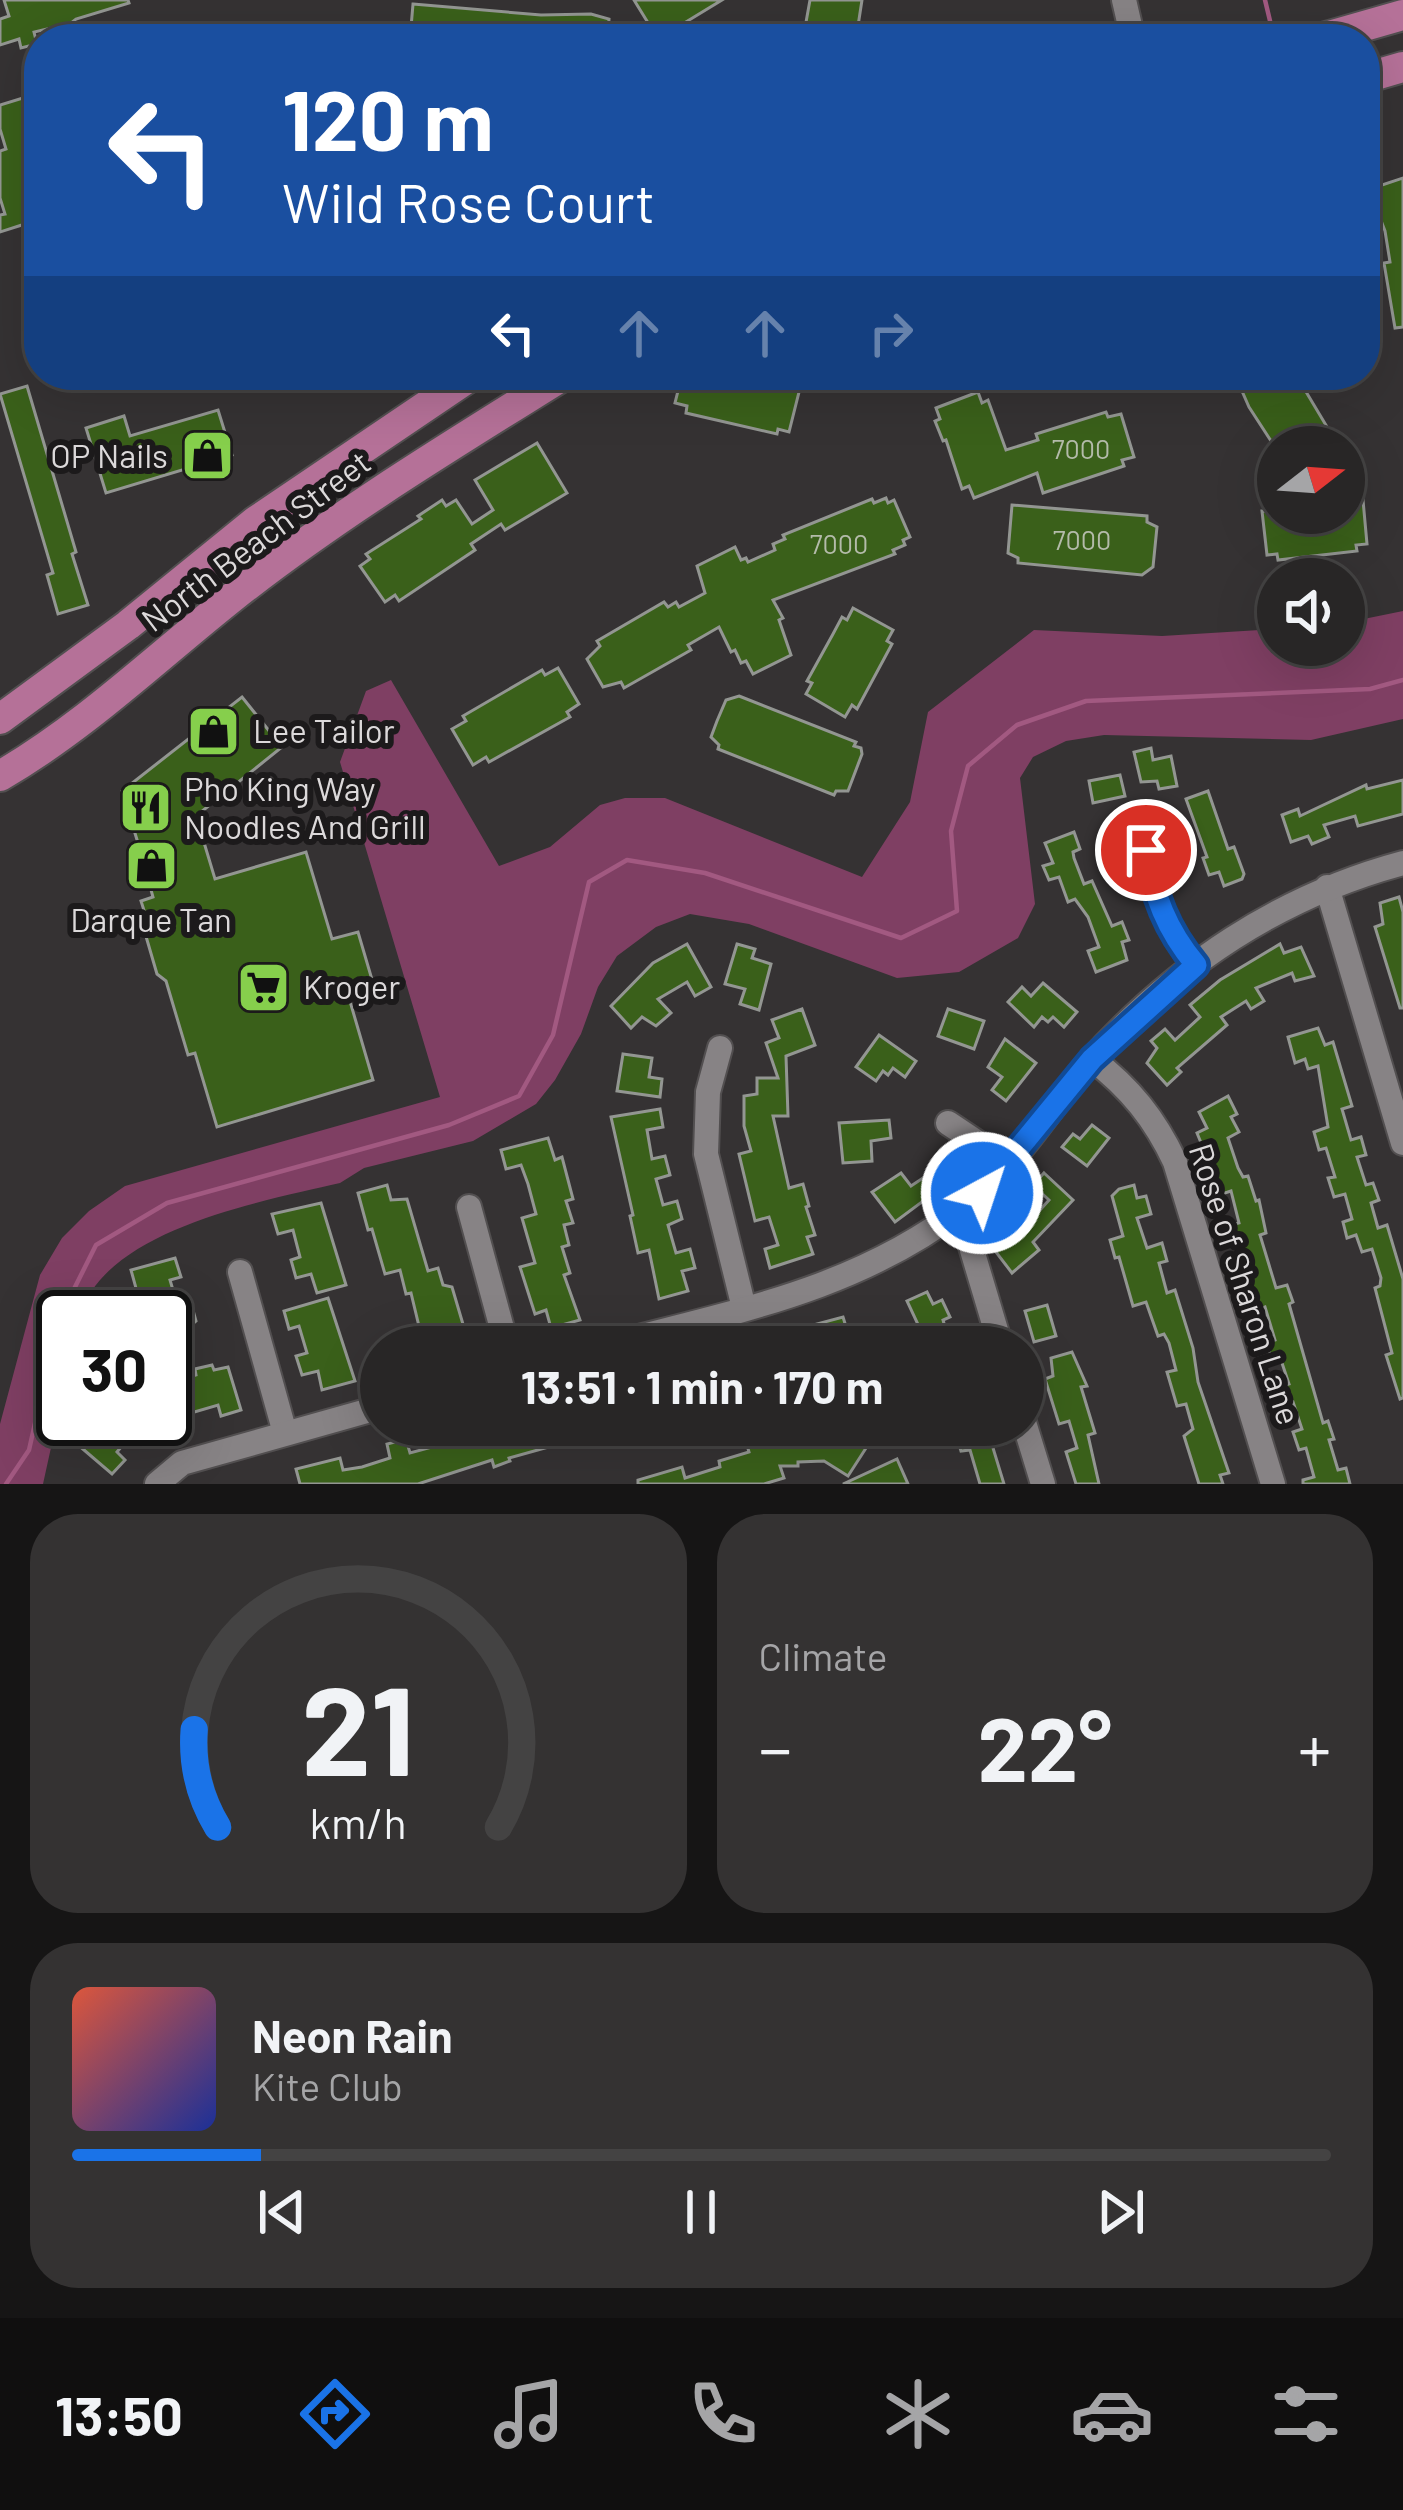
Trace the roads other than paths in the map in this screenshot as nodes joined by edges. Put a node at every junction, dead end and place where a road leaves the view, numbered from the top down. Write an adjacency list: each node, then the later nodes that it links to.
1 (1403, 15): 2 (main road)
2 (1372, 24)
3 (450, 390): 5 (main road, North Beach Street)
4 (540, 390): 6 (main road, North Beach Street)
5 (0, 719)
6 (0, 776)
7 (1146, 850): 10 (street)
8 (1403, 863): 9 (street)
9 (1327, 887): 10 (street); 14 (street)
10 (1196, 965): 12 (street)
11 (720, 1048): 19 (street)
12 (1092, 1059): 15 (street); 28 (street, Rose of Sharon Lane)
13 (948, 1123): 15 (street)
14 (1401, 1127)
15 (1008, 1162): 17 (street)
16 (469, 1208): 20 (street)
17 (961, 1210): 19 (street); 22 (street)
18 (240, 1272): 24 (street)
19 (744, 1308): 21 (street)
20 (501, 1326)
21 (678, 1326)
22 (995, 1326)
23 (360, 1413): 24 (street)
24 (284, 1433): 26 (street)
25 (1031, 1446): 27 (street)
26 (158, 1484)
27 (1042, 1484)
28 (1273, 1484)

